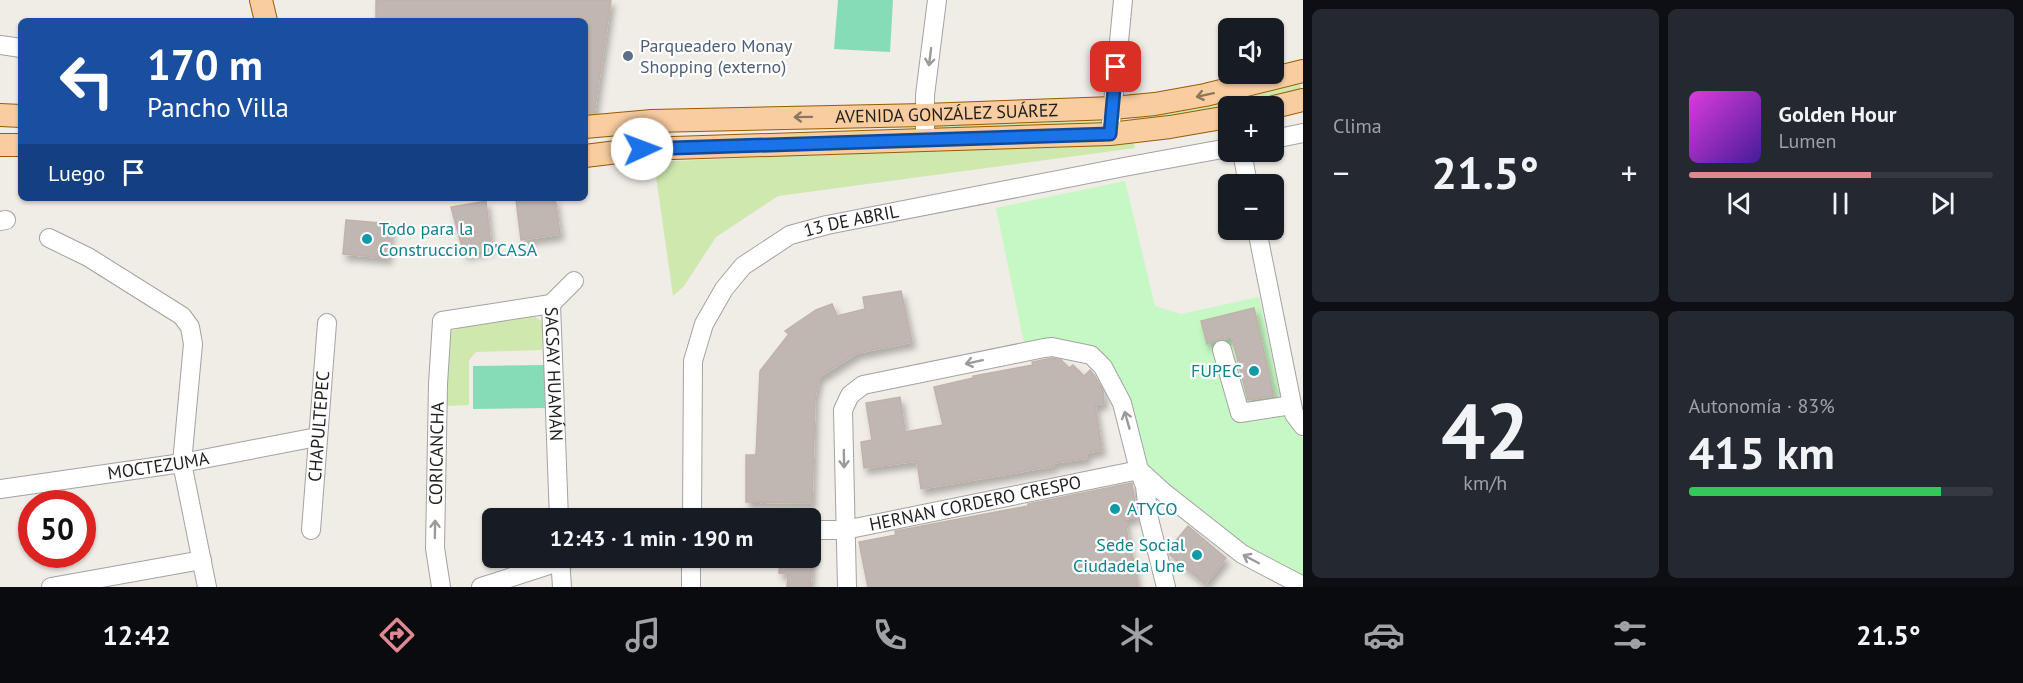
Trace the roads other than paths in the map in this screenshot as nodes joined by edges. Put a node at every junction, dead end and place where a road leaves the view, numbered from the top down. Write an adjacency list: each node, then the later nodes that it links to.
1 (261, 0): 4 (main road)
2 (937, 0): 12 (street, one-way to 12)
3 (1123, 0): 10 (street)
4 (265, 18)
5 (0, 45): 6 (street)
6 (18, 48)
7 (1303, 71): 10 (main road, AVENIDA GONZÁLEZ SUÁREZ, one-way to 10)
8 (1303, 100): 9 (main road)
9 (1284, 105)
10 (1113, 108): 12 (main road, AVENIDA GONZÁLEZ SUÁREZ); 17 (street)
11 (0, 115): 13 (main road)
12 (925, 115): 15 (main road, AVENIDA GONZÁLEZ SUÁREZ, one-way to 15); 19 (street)
13 (18, 117)
14 (1218, 119): 17 (main road, AVENIDA GONZÁLEZ SUÁREZ)
15 (588, 127)
16 (1303, 133): 18 (street)
17 (1110, 134): 19 (main road, AVENIDA GONZÁLEZ SUÁREZ)
18 (1284, 138)
19 (925, 139): 23 (main road, AVENIDA GONZÁLEZ SUÁREZ)
20 (0, 145): 21 (main road)
21 (18, 145)
22 (1218, 150): 38 (street, 13 DE ABRIL)
23 (588, 156)
24 (48, 238): 34 (street)
25 (1259, 240): 31 (street)
26 (574, 281): 27 (street)
27 (551, 304): 28 (street, SACSAY HUAMÁN); 37 (street, SACSAY HUAMÁN)
28 (442, 321): 49 (street, CORICANCHA, one-way to 28)
29 (327, 324): 33 (street, CHAPULTEPEC)
30 (1222, 350): 31 (street)
31 (1292, 405): 32 (street)
32 (1303, 426)
33 (317, 437): 34 (street, MOCTEZUMA); 39 (street, CHAPULTEPEC)
34 (182, 463): 36 (street, MOCTEZUMA); 42 (street)
35 (1139, 470): 41 (street, HERNAN CORDERO CRESPO); 41 (street, one-way to 41); 46 (street, one-way to 35); 54 (street)
36 (0, 489)
37 (559, 508)
38 (692, 508)
39 (311, 530)
40 (821, 530): 41 (street, HERNAN CORDERO CRESPO)
41 (845, 530): 53 (street)
42 (202, 560): 47 (street); 48 (street)
43 (537, 568): 50 (street)
44 (563, 568): 51 (street)
45 (691, 568): 52 (street)
46 (1303, 586)
47 (51, 587)
48 (207, 587)
49 (441, 587)
50 (481, 587)
51 (562, 587)
52 (691, 587)
53 (847, 587)
54 (1166, 587)

